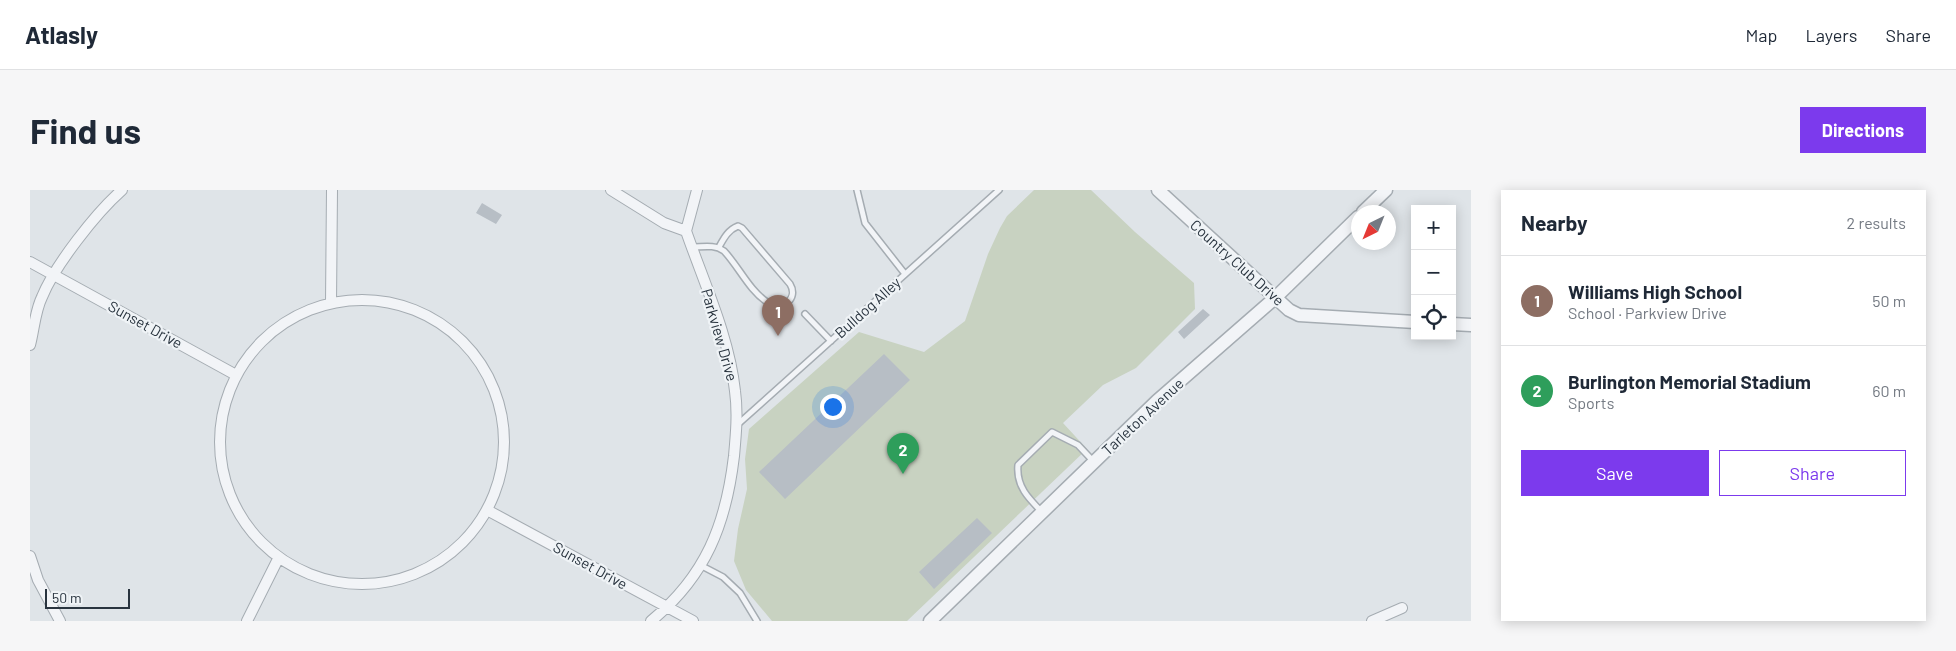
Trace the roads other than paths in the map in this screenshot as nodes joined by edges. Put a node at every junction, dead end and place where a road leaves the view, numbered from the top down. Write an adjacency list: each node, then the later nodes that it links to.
1 (122, 190): 15 (street)
2 (332, 190): 19 (street)
3 (611, 190): 11 (street)
4 (697, 190): 11 (street)
5 (857, 190): 16 (lane)
6 (999, 190): 16 (lane, Bulldog Alley)
7 (1386, 190): 9 (street)
8 (1163, 192): 17 (street, Country Club Drive)
9 (1370, 205)
10 (1351, 224): 17 (street, Tarleton Avenue)
11 (686, 231): 12 (street, Parkview Drive)
12 (692, 247): 13 (lane); 28 (street, Parkview Drive)
13 (719, 247): 18 (lane); 18 (lane)
14 (30, 262): 15 (street, Sunset Drive)
15 (53, 274): 26 (street); 27 (street, Sunset Drive)
16 (906, 274): 25 (lane, Bulldog Alley)
17 (1275, 298): 22 (street, Country Club Drive); 29 (street, Tarleton Avenue)
18 (791, 299): 20 (lane)
19 (331, 303): 27 (street); 30 (street)
20 (797, 305)
21 (805, 314): 25 (lane)
22 (1411, 322)
23 (1456, 324): 24 (street)
24 (1471, 325)
25 (831, 341): 28 (lane, Bulldog Alley)
26 (30, 345)
27 (236, 375): 33 (street)
28 (737, 425): 34 (street, Parkview Drive)
29 (1094, 463): 31 (street, Tarleton Avenue); 31 (lane)
30 (488, 510): 33 (street); 35 (street, Sunset Drive)
31 (1042, 513): 42 (street, Tarleton Avenue)
32 (30, 556): 37 (street)
33 (279, 557): 38 (street)
34 (700, 565): 35 (street, Parkview Drive); 41 (lane)
35 (667, 608): 39 (street, Parkview Drive); 40 (street, Sunset Drive)
36 (1402, 608): 43 (street)
37 (60, 621)
38 (246, 621)
39 (651, 621)
40 (693, 621)
41 (757, 621)
42 (930, 621)
43 (1372, 621)

